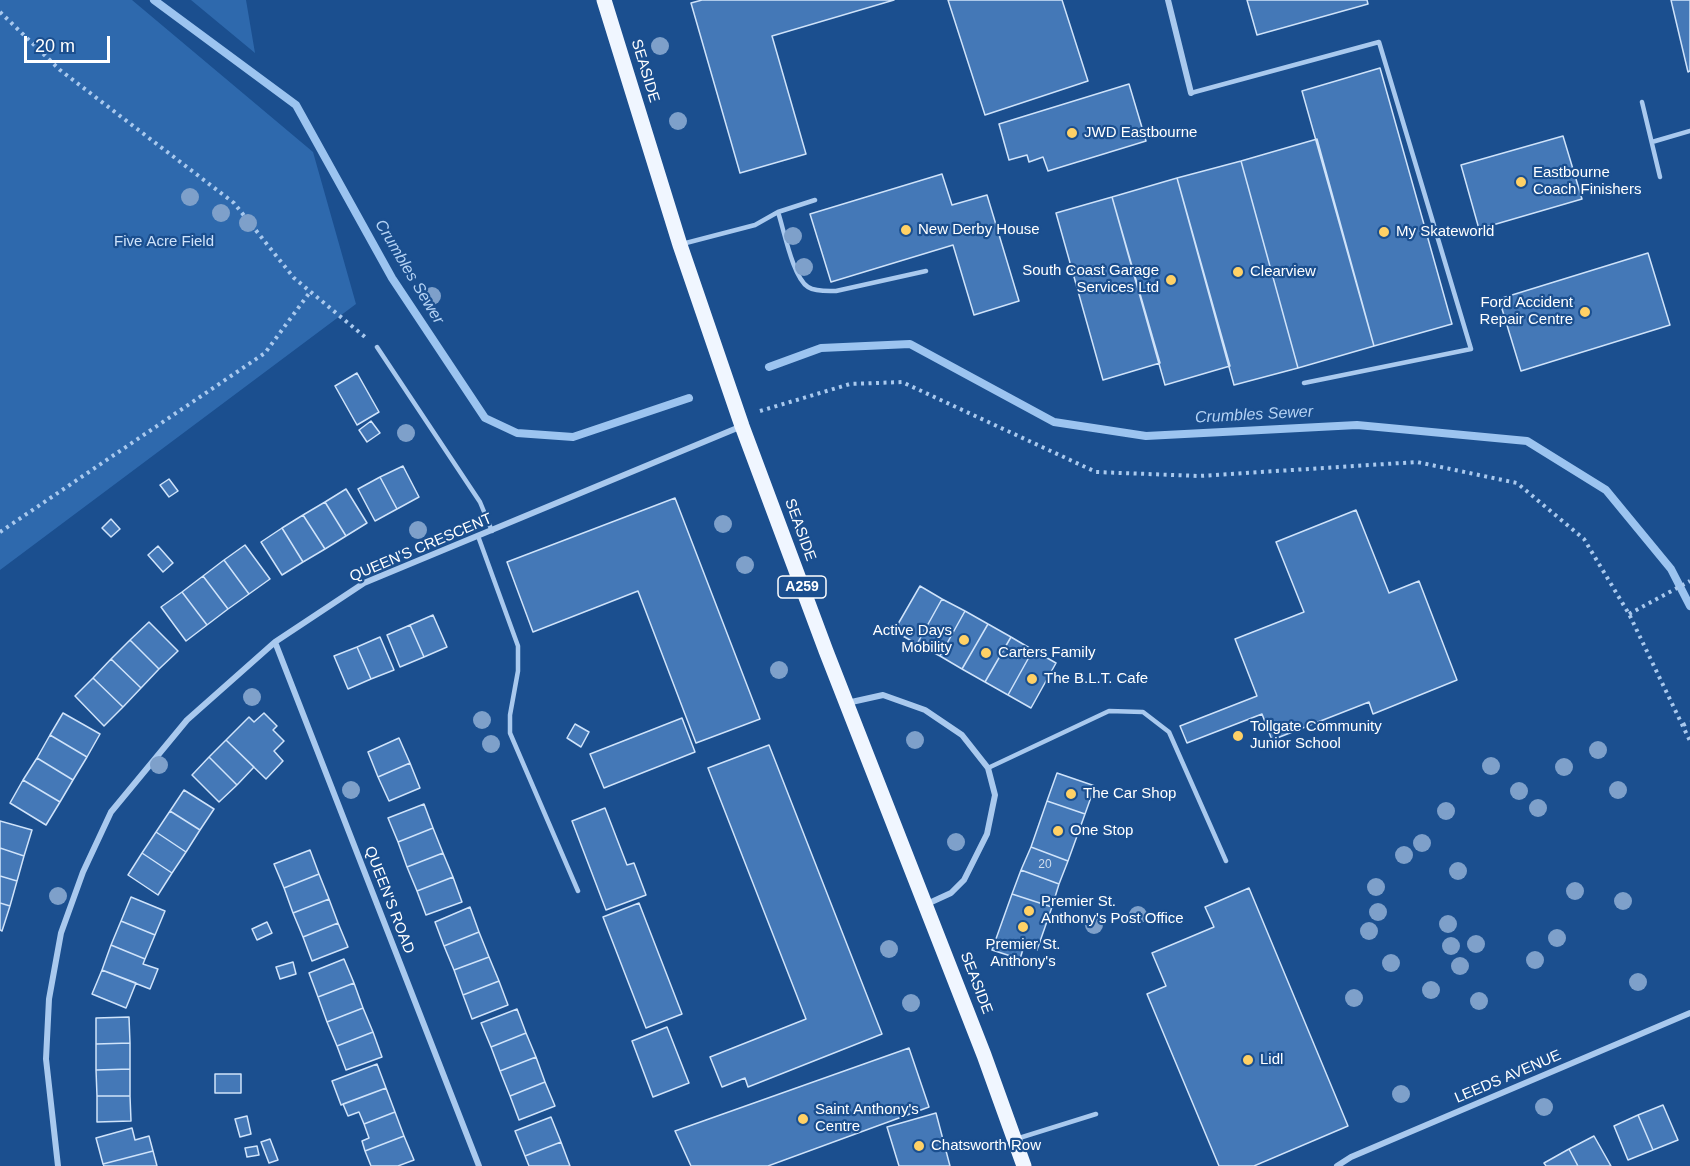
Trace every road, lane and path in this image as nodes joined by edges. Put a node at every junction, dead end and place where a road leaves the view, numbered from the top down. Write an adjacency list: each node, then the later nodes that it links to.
1 (604, 0): 11 (main road, SEASIDE / A259)
2 (1168, 0): 4 (street)
3 (0, 12): 13 (path)
4 (1191, 93): 15 (lane)
5 (1642, 102): 7 (lane)
6 (1690, 131): 7 (lane)
7 (1652, 142): 8 (lane)
8 (1660, 177)
9 (815, 200): 10 (lane)
10 (778, 212): 11 (lane); 12 (lane)
11 (680, 245): 16 (main road, SEASIDE / A259)
12 (926, 271)
13 (310, 292): 14 (path); 18 (path)
14 (377, 347): 17 (lane)
15 (1304, 383)
16 (741, 422): 17 (street, QUEEN'S CRESCENT); 21 (path); 23 (main road, SEASIDE / A259)
17 (492, 531): 19 (street, QUEEN'S CRESCENT)
18 (0, 532)
19 (478, 536): 22 (street, QUEEN'S CRESCENT); 29 (lane)
20 (1690, 581): 21 (path)
21 (1629, 614): 25 (path)
22 (275, 642): 34 (street, QUEEN'S CRESCENT); 35 (street, QUEEN'S ROAD)
23 (847, 703): 27 (street); 30 (main road, SEASIDE / A259)
24 (1690, 722): 25 (path)
25 (1683, 725): 26 (path)
26 (1690, 741)
27 (988, 768): 28 (lane); 30 (street)
28 (1226, 861)
29 (578, 891)
30 (926, 904): 33 (main road, SEASIDE / A259)
31 (1690, 1013): 37 (street, LEEDS AVENUE)
32 (1096, 1114): 33 (lane)
33 (1015, 1139): 36 (main road, SEASIDE / A259)
34 (58, 1166)
35 (479, 1166)
36 (1024, 1166)
37 (1336, 1166)

